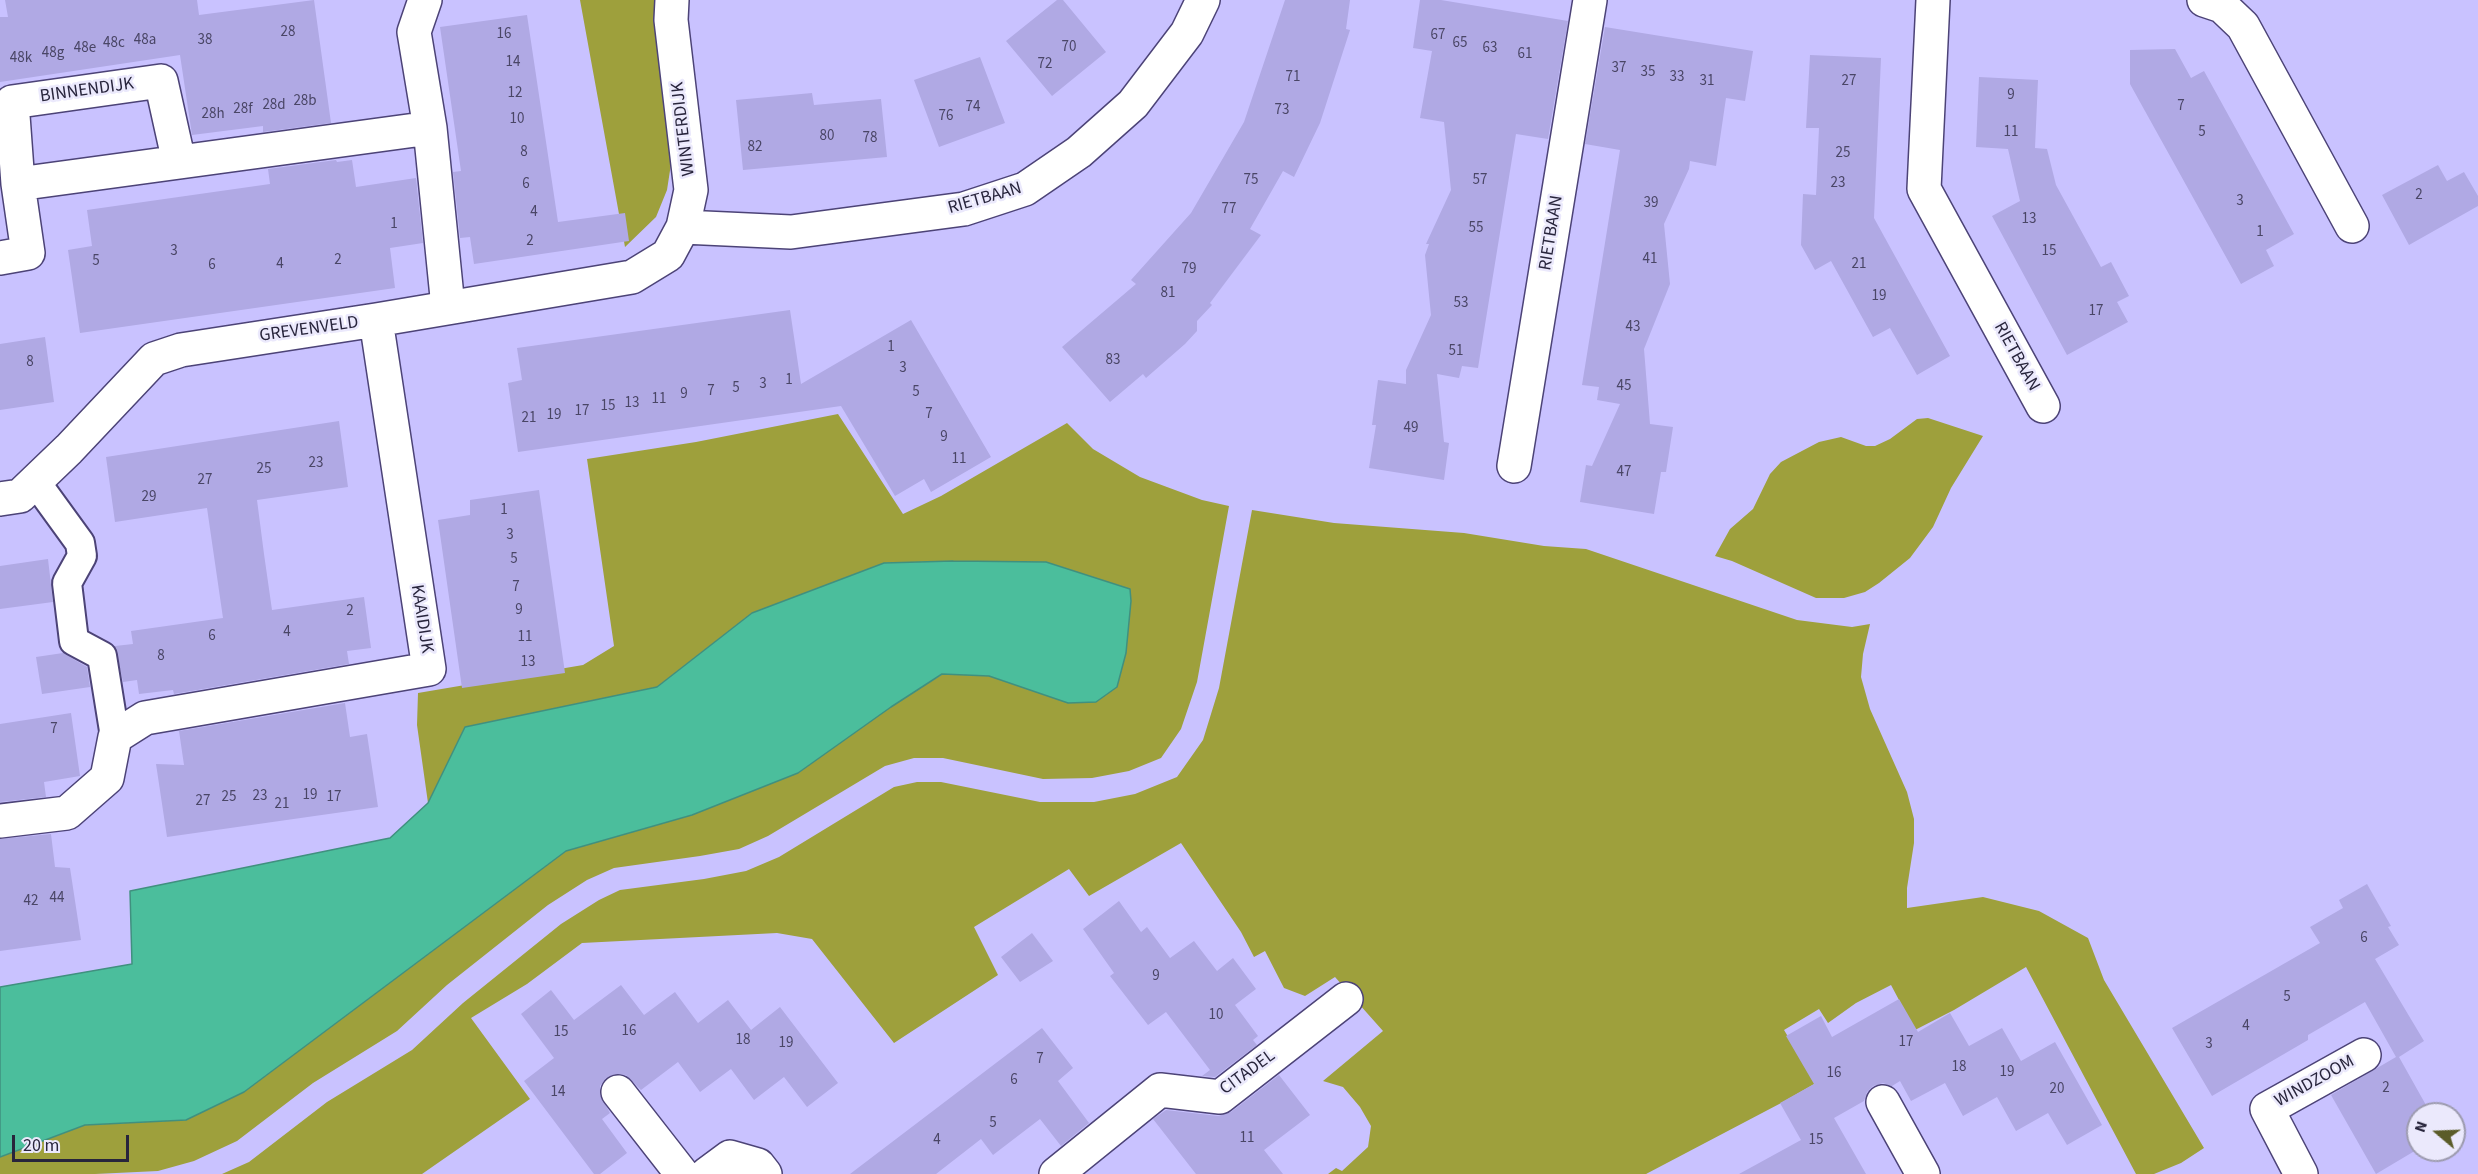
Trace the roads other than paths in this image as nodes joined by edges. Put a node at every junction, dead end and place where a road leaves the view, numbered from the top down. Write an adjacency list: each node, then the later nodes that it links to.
1 (425, 0): 7 (street)
2 (672, 0): 11 (street, WINTERDIJK)
3 (1203, 0): 11 (street, RIETBAAN)
4 (1590, 0): 16 (street, RIETBAAN)
5 (1933, 0): 15 (street, RIETBAAN)
6 (2204, 0): 10 (street)
7 (430, 128): 8 (street); 13 (street)
8 (179, 162): 9 (street); 9 (street, BINNENDIJK)
9 (18, 184): 12 (street, BINNENDIJK)
10 (2352, 226)
11 (676, 241): 13 (street, GREVENVELD)
12 (0, 258)
13 (448, 307): 14 (street, GREVENVELD)
14 (376, 320): 17 (street, GREVENVELD); 19 (street, KAAIDIJK)
15 (2043, 406)
16 (1514, 466)
17 (35, 482): 18 (street, GREVENVELD); 19 (street)
18 (0, 499)
19 (115, 737): 20 (street)
20 (0, 821)
21 (1346, 999): 28 (street, CITADEL)
22 (2364, 1055): 30 (street, WINDZOOM)
23 (618, 1092): 25 (street)
24 (1883, 1102): 29 (street)
25 (682, 1174)
26 (707, 1174): 27 (street)
27 (765, 1174)
28 (1056, 1174)
29 (1923, 1174)
30 (2301, 1174)

